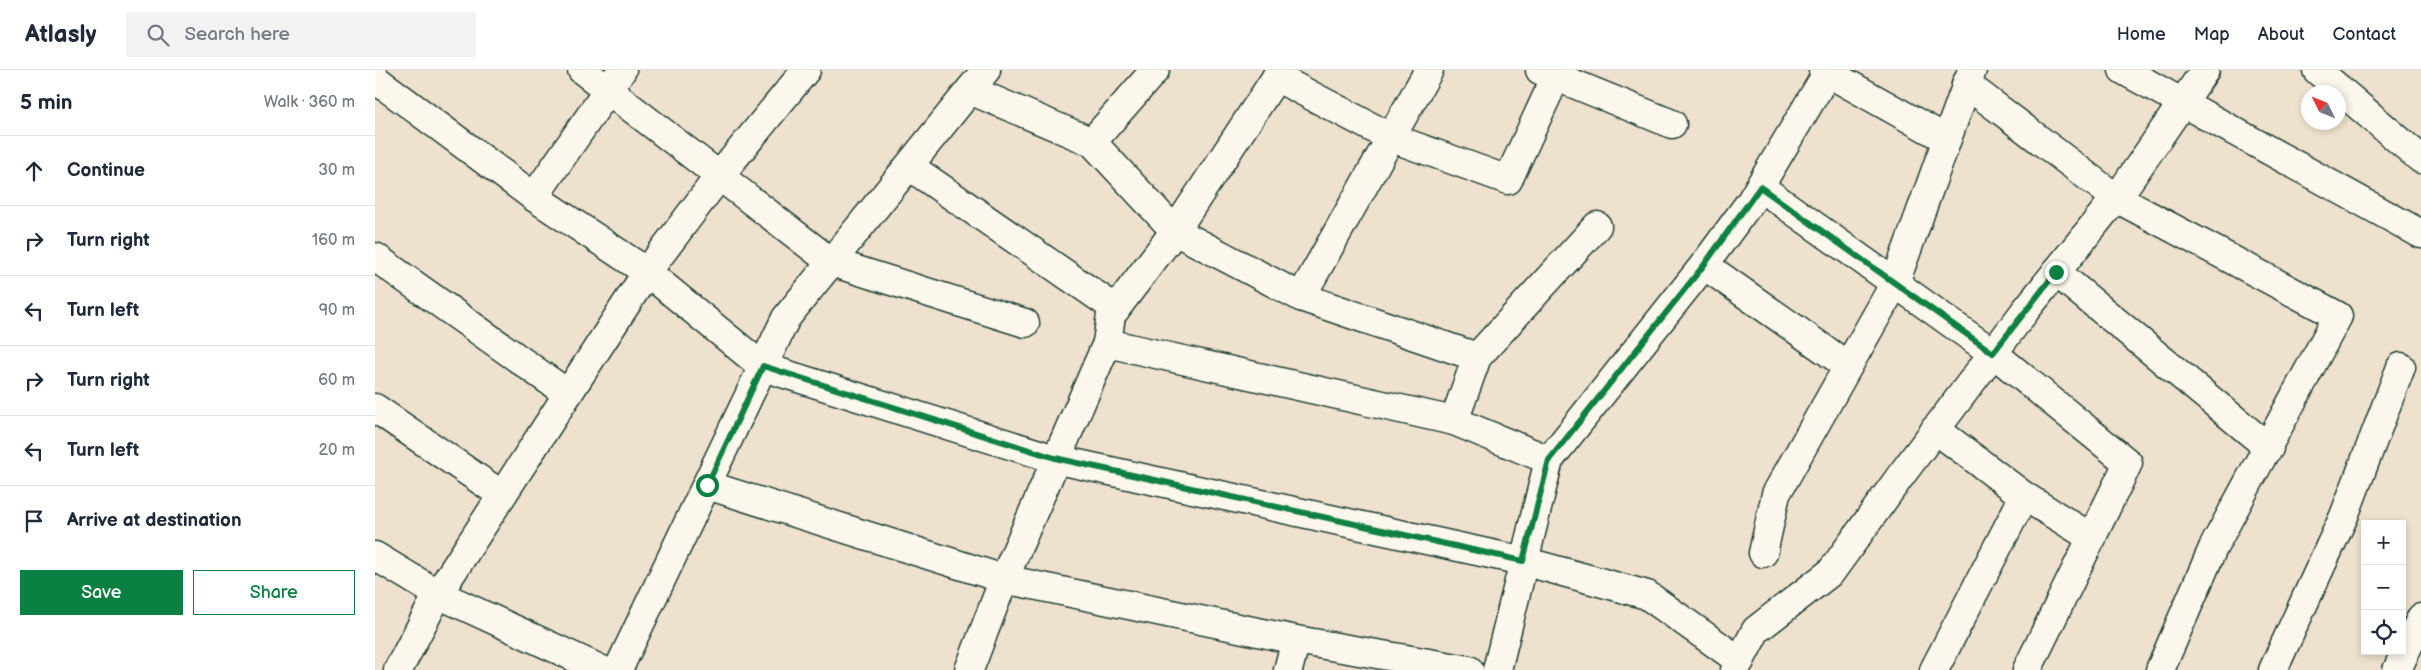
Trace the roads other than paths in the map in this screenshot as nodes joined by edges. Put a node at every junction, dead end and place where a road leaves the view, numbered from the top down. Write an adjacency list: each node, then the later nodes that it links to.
1 (582, 70): 13 (street)
2 (806, 70): 22 (street)
3 (1155, 70): 19 (street)
4 (1429, 70): 17 (street)
5 (2123, 70): 15 (street)
6 (2205, 70): 15 (street)
7 (2317, 70): 20 (street)
8 (1827, 71): 18 (street); 23 (street)
9 (1552, 72): 16 (street); 17 (street)
10 (1278, 73): 17 (street); 27 (street)
11 (1969, 77): 18 (street); 25 (street)
12 (375, 79): 24 (street)
13 (615, 80): 22 (street); 24 (street)
14 (978, 80): 19 (street); 21 (street)
15 (2182, 103): 25 (street); 28 (street)
16 (1672, 124)
17 (1392, 138): 35 (street)
18 (1947, 140): 34 (street)
19 (1092, 142): 27 (street)
20 (2421, 159)
21 (909, 166): 30 (street); 36 (street)
22 (720, 175): 30 (street); 32 (street)
23 (1760, 187): 31 (street); 34 (street)
24 (534, 197): 32 (street)
25 (2115, 198): 33 (street); 48 (street)
26 (1597, 226): 40 (street)
27 (1175, 231): 35 (street); 36 (street)
28 (2421, 234)
29 (375, 256): 44 (street)
30 (831, 262): 37 (street); 41 (street)
31 (1704, 265): 42 (street); 50 (street)
32 (647, 272): 41 (street); 44 (street)
33 (2056, 272): 39 (street); 48 (street)
34 (1895, 283): 39 (street); 42 (street)
35 (1301, 298): 40 (street)
36 (1116, 309): 38 (street)
37 (1025, 323)
38 (1107, 343): 46 (street); 49 (street)
39 (1993, 353): 47 (street); 54 (street)
40 (1477, 357): 46 (street)
41 (763, 366): 49 (street); 51 (street)
42 (1848, 366): 55 (street)
43 (2401, 367): 73 (street)
44 (568, 394): 52 (street)
45 (375, 408): 52 (street)
46 (1454, 421): 50 (street)
47 (1935, 429): 53 (street); 62 (street)
48 (2269, 448): 72 (street)
49 (1055, 458): 57 (street); 58 (street)
50 (1549, 460): 57 (street)
51 (707, 485): 58 (street); 65 (street)
52 (502, 495): 59 (street)
53 (2024, 496): 54 (street); 70 (street)
54 (2092, 538): 71 (street)
55 (1763, 553)
56 (375, 556): 59 (street)
57 (1523, 561): 62 (street); 69 (street)
58 (1004, 579): 61 (street); 66 (street)
59 (438, 594): 63 (street); 64 (street)
60 (2421, 618): 74 (street)
61 (1296, 640): 67 (street); 68 (street)
62 (1737, 666)
63 (398, 670)
64 (603, 670)
65 (618, 670)
66 (969, 670)
67 (1287, 670)
68 (1469, 670)
69 (1497, 670)
70 (1934, 670)
71 (2027, 670)
72 (2160, 670)
73 (2273, 670)
74 (2397, 670)

